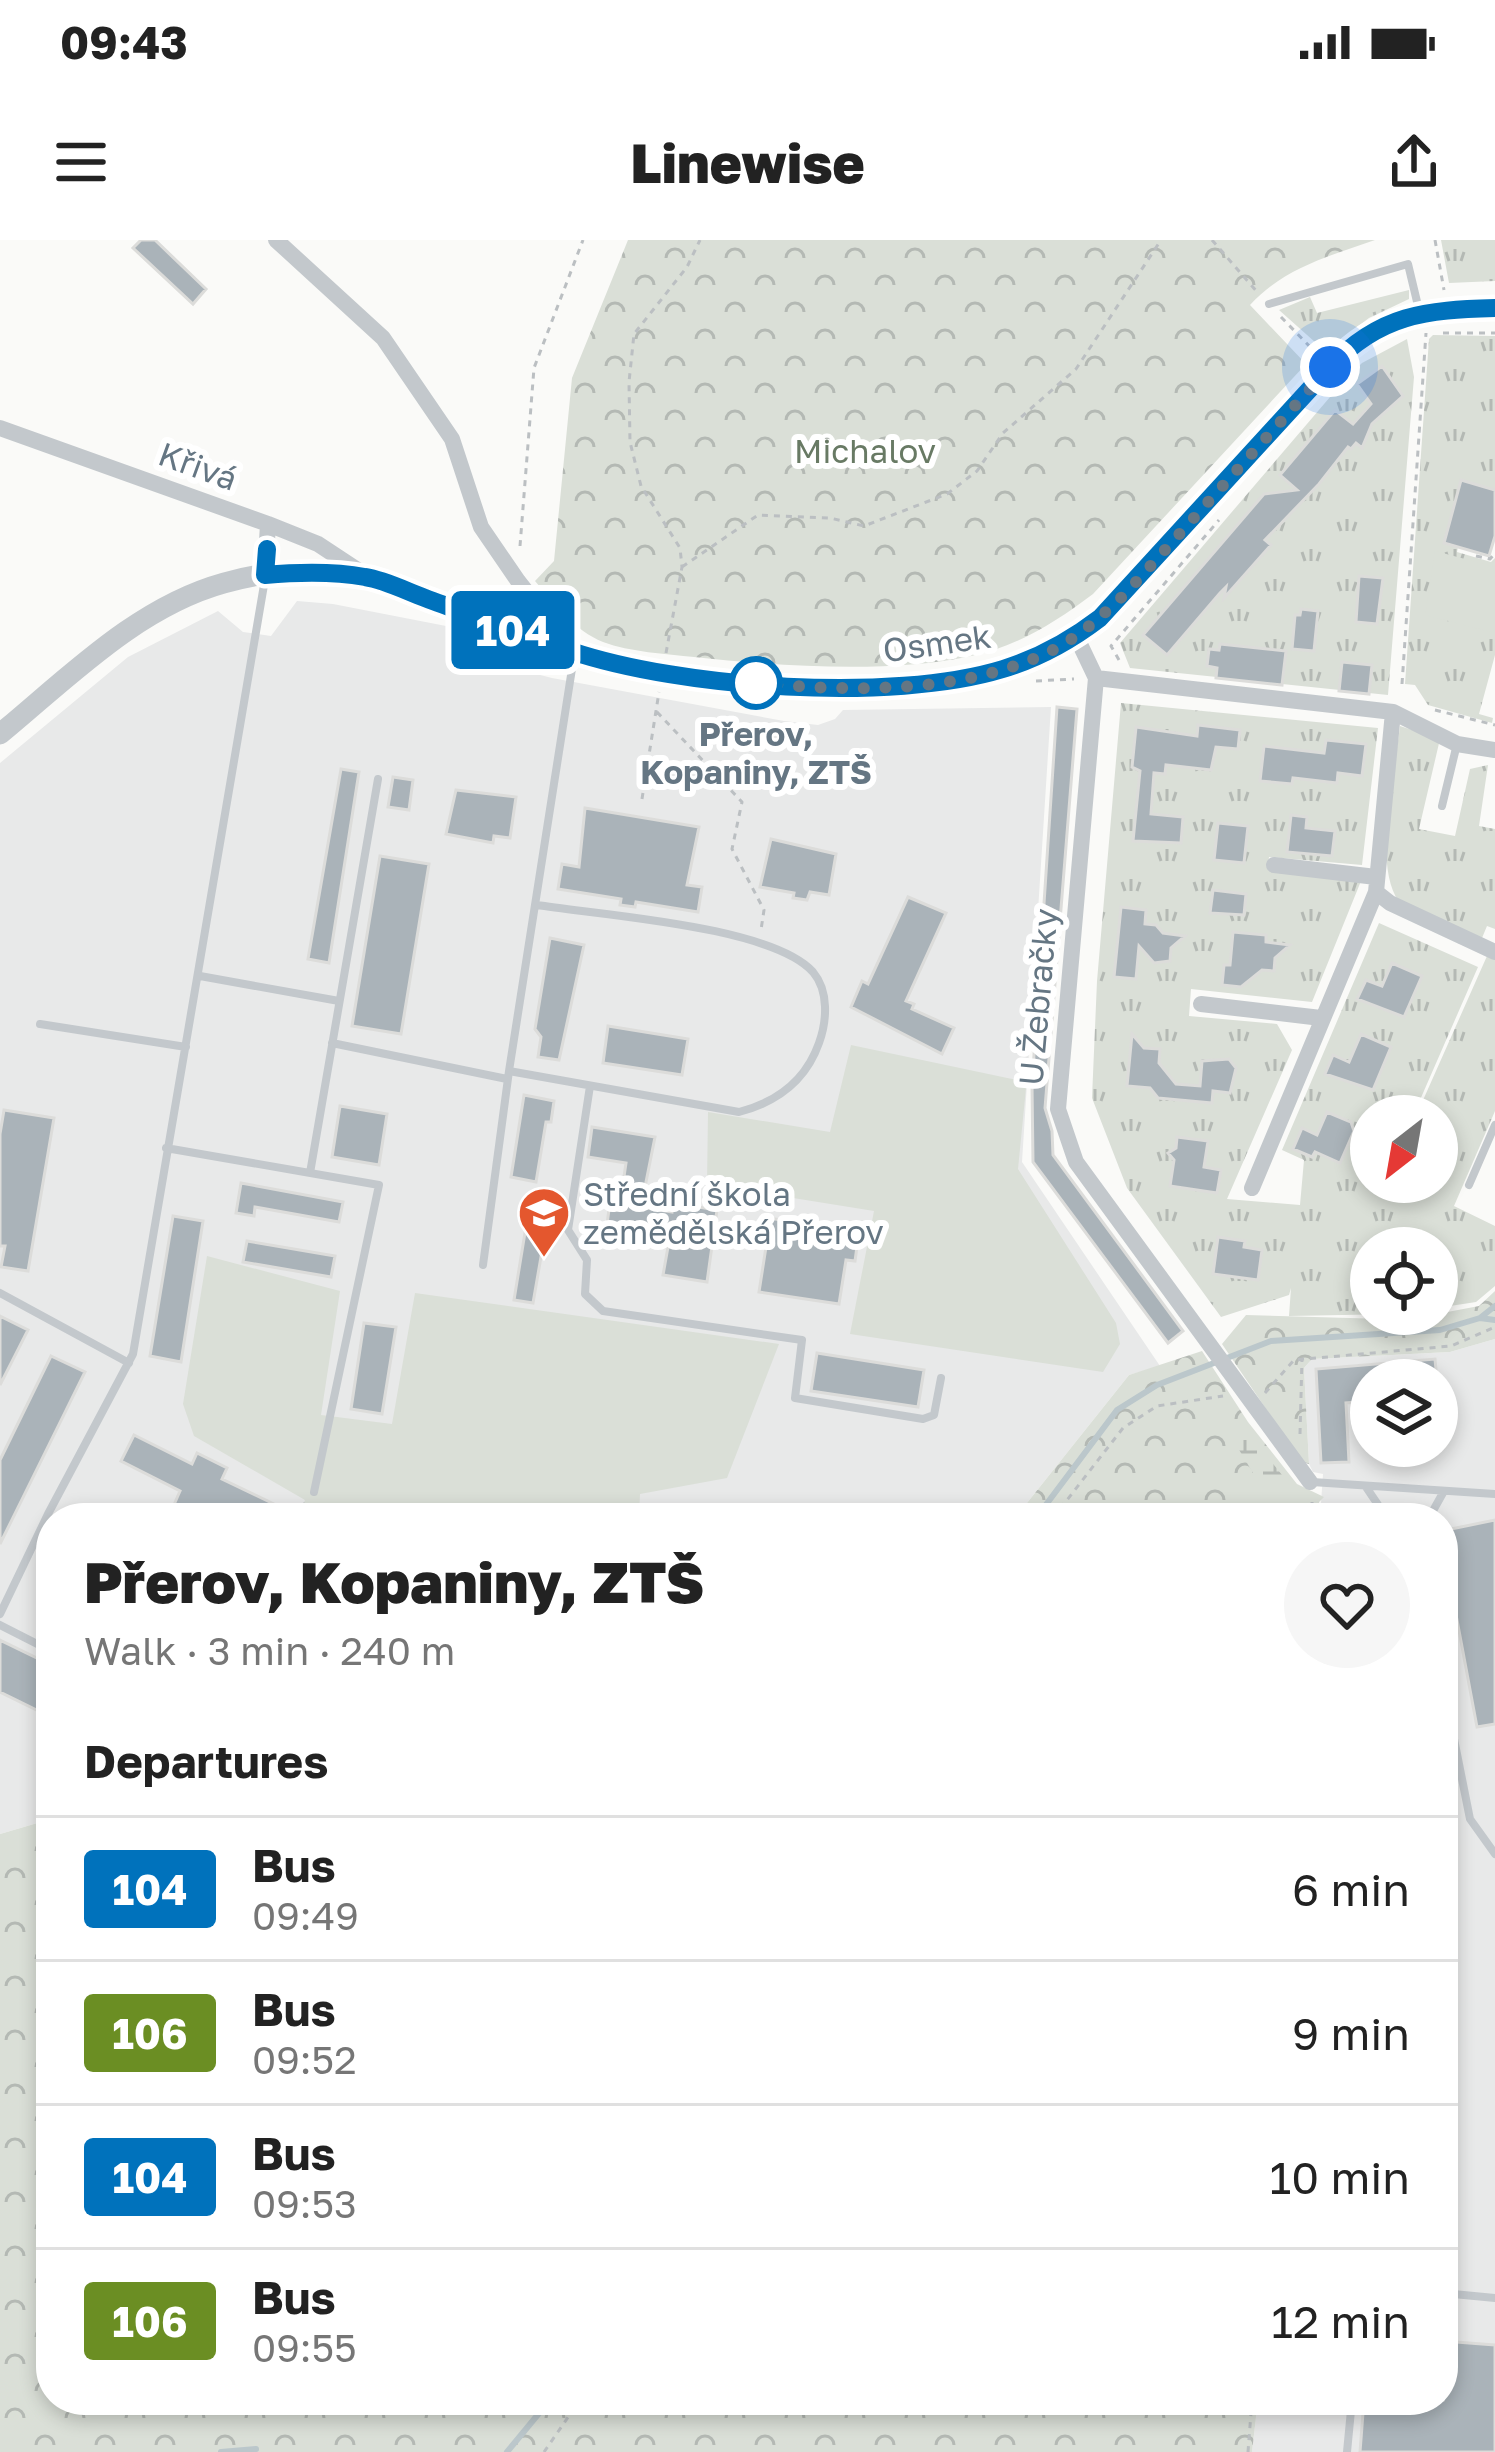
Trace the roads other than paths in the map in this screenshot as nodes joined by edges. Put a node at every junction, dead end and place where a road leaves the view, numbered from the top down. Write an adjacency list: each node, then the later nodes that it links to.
1 (276, 240): 10 (street)
2 (1269, 304): 4 (lane)
3 (1495, 308): 4 (street, Osmek)
4 (1418, 325): 9 (street, Osmek)
5 (0, 428): 6 (street, Křivá)
6 (268, 524): 7 (street); 8 (street, Křivá)
7 (265, 575): 8 (street, Osmek); 13 (street, Osmek); 22 (lane)
8 (369, 577): 10 (street, Osmek)
9 (1076, 636): 10 (street, Osmek); 11 (street)
10 (575, 653): 20 (lane)
11 (1096, 678): 12 (street); 40 (street, U Žebračky)
12 (1393, 712): 14 (street); 19 (street)
13 (0, 734)
14 (1457, 744): 15 (street); 17 (lane)
15 (1495, 750)
16 (377, 779): 23 (lane)
17 (1442, 806)
18 (1274, 865): 19 (street)
19 (1376, 884): 21 (street); 25 (street)
20 (537, 905): 29 (lane); 30 (lane)
21 (1495, 952)
22 (200, 976): 23 (lane); 28 (lane)
23 (339, 1001): 27 (lane)
24 (1201, 1004): 25 (street)
25 (1322, 1018): 35 (street)
26 (40, 1024): 28 (lane)
27 (332, 1043): 29 (lane); 33 (lane)
28 (186, 1047): 32 (lane)
29 (508, 1075): 30 (lane); 36 (lane)
30 (590, 1086): 39 (lane)
31 (1495, 1125): 34 (lane)
32 (166, 1148): 33 (lane); 38 (lane)
33 (310, 1173): 43 (lane)
34 (1469, 1185)
35 (1252, 1188)
36 (482, 1265)
37 (0, 1293): 38 (lane)
38 (129, 1363): 45 (lane)
39 (941, 1378)
40 (1310, 1482): 41 (lane)
41 (1366, 1487): 42 (lane); 46 (lane)
42 (1444, 1491): 44 (lane); 47 (lane)
43 (314, 1492)
44 (1495, 1494)
45 (59, 1503)
46 (1377, 1503)
47 (1437, 1503)
48 (36, 1546): 49 (lane)
49 (0, 1614)
50 (0, 1625): 51 (lane)
51 (36, 1643)
52 (1458, 1760): 53 (lane)
53 (1495, 1854)
54 (1458, 2295): 55 (lane)
55 (1495, 2298)
56 (1351, 2415): 57 (lane)
57 (1347, 2452)

